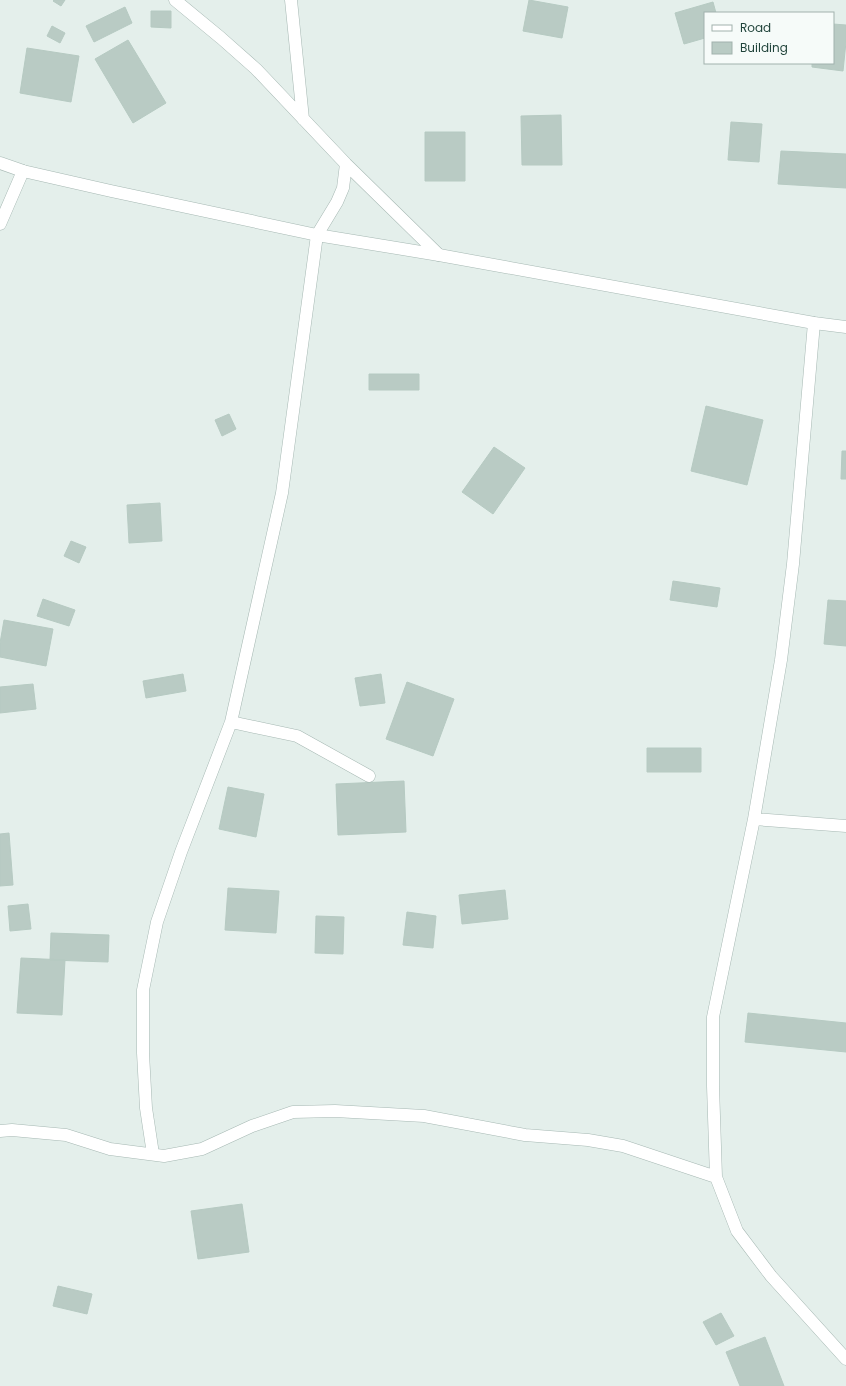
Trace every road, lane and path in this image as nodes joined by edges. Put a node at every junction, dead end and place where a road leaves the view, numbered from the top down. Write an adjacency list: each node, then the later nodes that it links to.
1 (174, 0): 3 (street)
2 (291, 0): 3 (street)
3 (303, 119): 5 (street)
4 (0, 163): 6 (street)
5 (346, 164): 8 (street); 9 (street)
6 (23, 171): 7 (street); 8 (street)
7 (0, 224)
8 (317, 235): 9 (street); 12 (street)
9 (439, 255): 10 (street)
10 (814, 323): 11 (street); 14 (street)
11 (846, 327)
12 (231, 722): 13 (street); 17 (street)
13 (369, 776)
14 (754, 819): 15 (street); 18 (street)
15 (846, 826)
16 (0, 1131): 17 (street)
17 (153, 1154): 18 (street)
18 (716, 1177): 19 (street)
19 (846, 1359)

